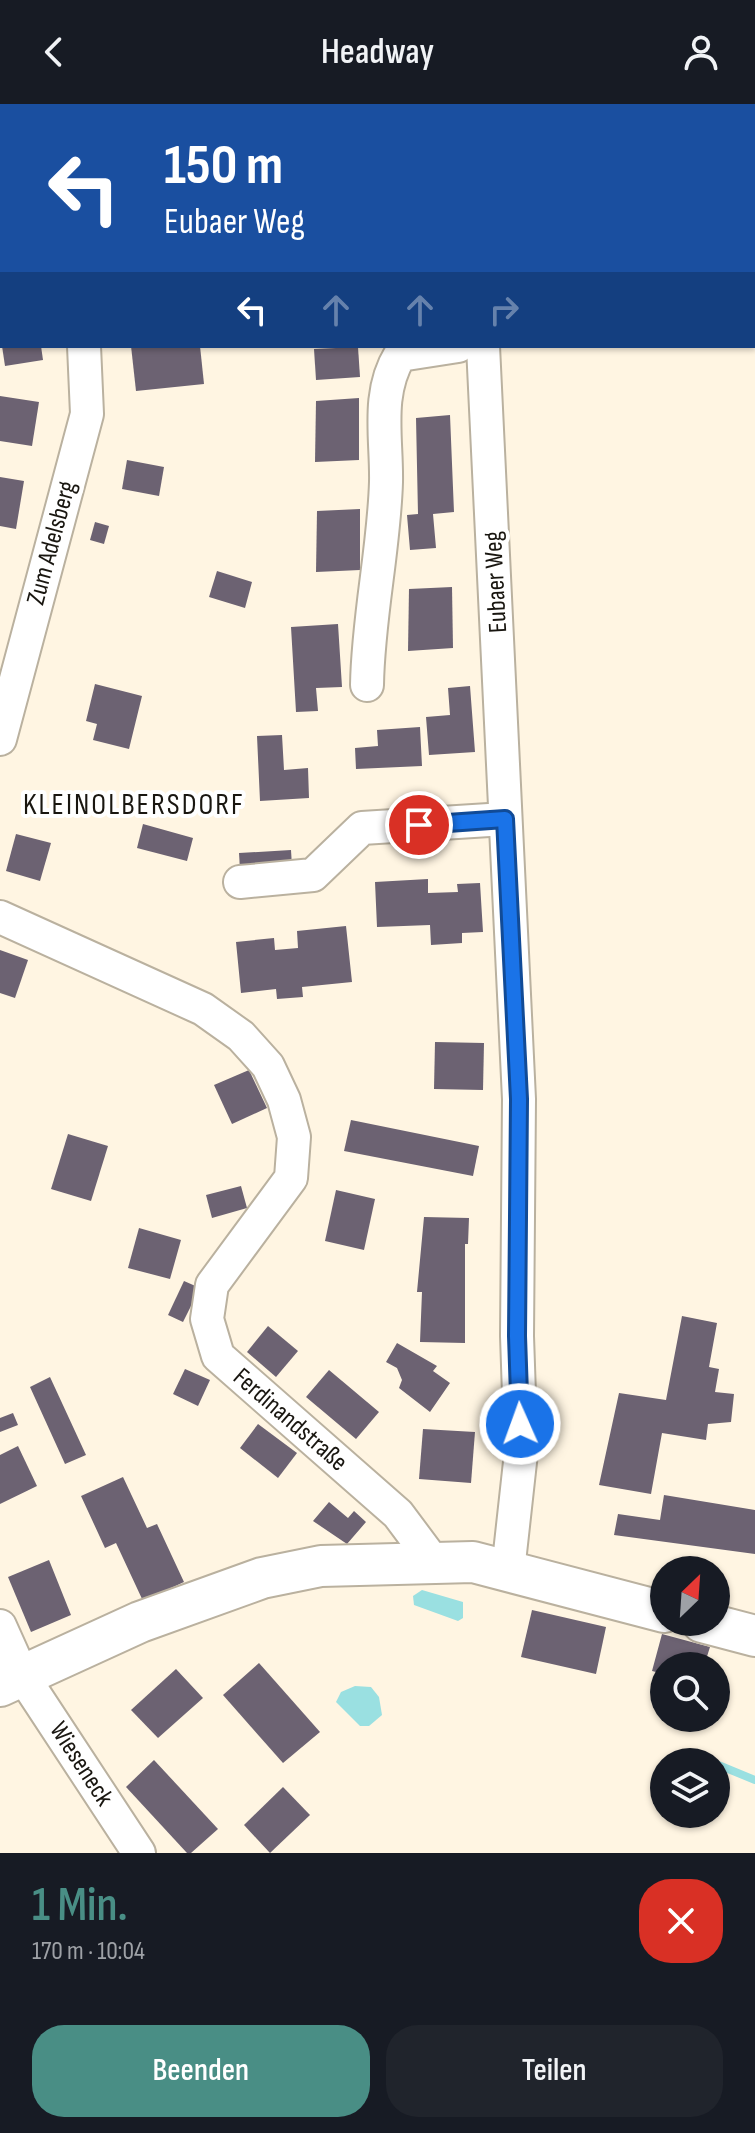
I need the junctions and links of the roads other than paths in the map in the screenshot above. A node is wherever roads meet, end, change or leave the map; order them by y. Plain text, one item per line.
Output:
1 (84, 348) edge
2 (445, 348) edge
3 (483, 348) edge
4 (367, 685) dead end
5 (0, 739) edge
6 (505, 819) junction
7 (240, 882) dead end
8 (0, 917) edge
9 (433, 1561) junction
10 (508, 1571) junction
11 (650, 1608) edge
12 (0, 1626) edge
13 (730, 1629) edge
14 (755, 1636) edge
15 (11, 1680) edge
16 (139, 1853) edge

1 - 5 street, Zum Adelsberg
2 - 4 street
3 - 6 street, Eubaer Weg
6 - 7 street
6 - 10 street, Eubaer Weg
8 - 9 street, Ferdinandstraße
9 - 10 street
9 - 15 street
10 - 11 street
12 - 15 street
13 - 14 street
15 - 16 street, Wieseneck

